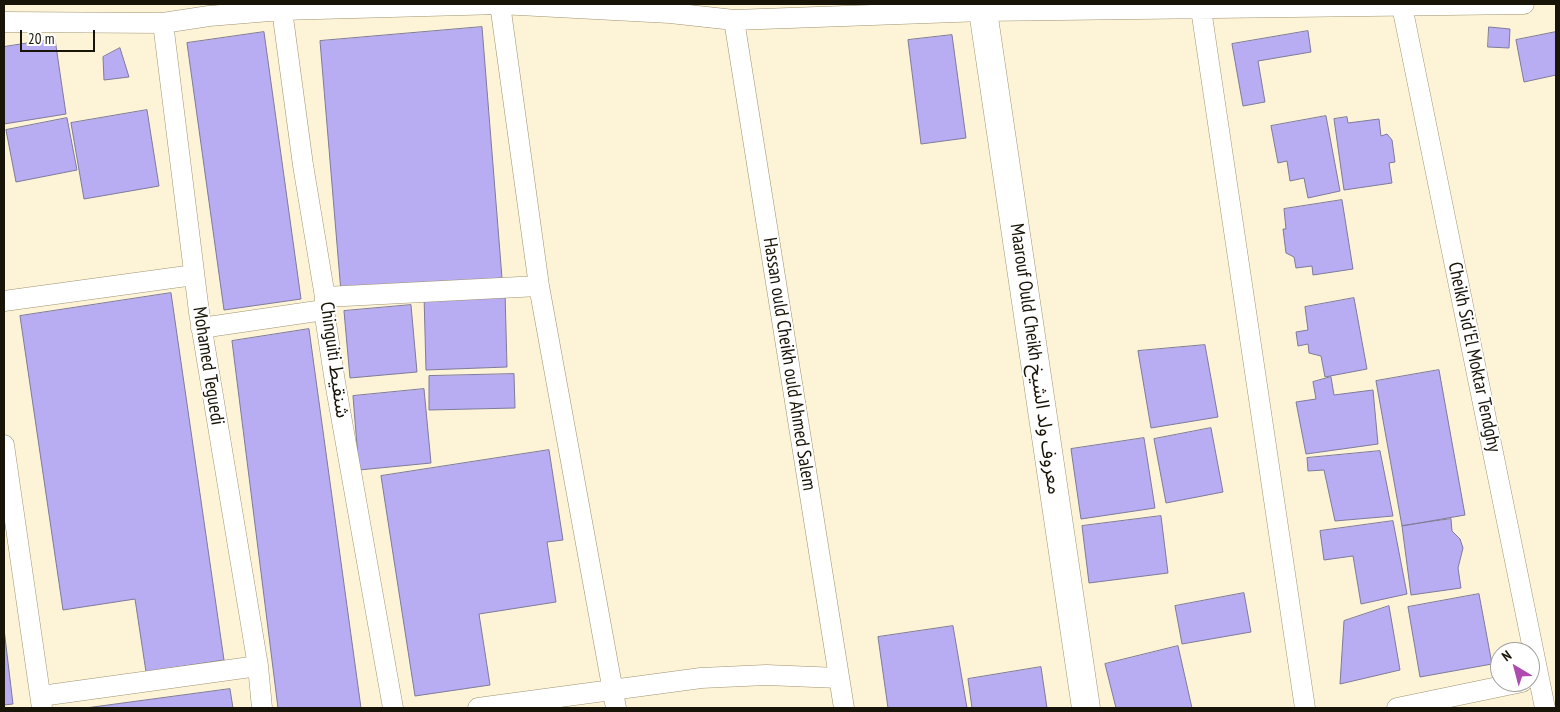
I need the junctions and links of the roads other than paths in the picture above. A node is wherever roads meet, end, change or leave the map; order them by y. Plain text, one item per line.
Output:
1 (500, 4) edge
2 (522, 4) edge
3 (1346, 4) edge
4 (1524, 4) edge
5 (372, 6) edge
6 (1402, 6) junction
7 (1192, 7) edge
8 (670, 8) edge
9 (994, 8) edge
10 (209, 10) edge
11 (282, 10) junction
12 (837, 10) edge
13 (50, 13) edge
14 (734, 20) junction
15 (4, 22) edge
16 (163, 23) junction
17 (194, 275) junction
18 (539, 286) junction
19 (4, 301) edge
20 (325, 304) junction
21 (201, 328) junction
22 (4, 445) edge
23 (1530, 642) edge
24 (258, 666) junction
25 (839, 678) junction
26 (1490, 689) edge
27 (1540, 690) edge
28 (614, 699) edge
29 (41, 702) edge
30 (262, 708) edge
31 (393, 708) edge
32 (478, 708) edge
33 (844, 708) edge
34 (1086, 708) edge
35 (1305, 708) edge
36 (1397, 708) edge
37 (1545, 708) edge

1 - 2 street
1 - 5 street
1 - 18 street
2 - 8 street
3 - 6 street
3 - 7 street
4 - 6 street
5 - 11 street
6 - 23 street, Cheikh Sid'El Moktar Tendghy
7 - 9 street
7 - 35 street
8 - 14 street
9 - 12 street
9 - 34 street, Maarouf Ould Cheikh معروف ولد الشيخ
10 - 11 street
10 - 16 street
11 - 20 street, Chinguiti شنقيط
12 - 14 street
13 - 15 street
13 - 16 street
14 - 25 street, Hassan ould Cheikh ould Ahmed Salem
16 - 17 street, Mohamed Teguedi
17 - 19 street
17 - 21 street, Mohamed Teguedi
18 - 20 street
18 - 28 street
20 - 21 street
20 - 31 street, Chinguiti شنقيط
21 - 24 street, Mohamed Teguedi
22 - 29 street
24 - 29 street
24 - 30 street, Mohamed Teguedi
25 - 28 street
25 - 33 street, Hassan ould Cheikh ould Ahmed Salem
26 - 36 street
27 - 37 street, Cheikh Sid'El Moktar Tendghy
28 - 32 street

